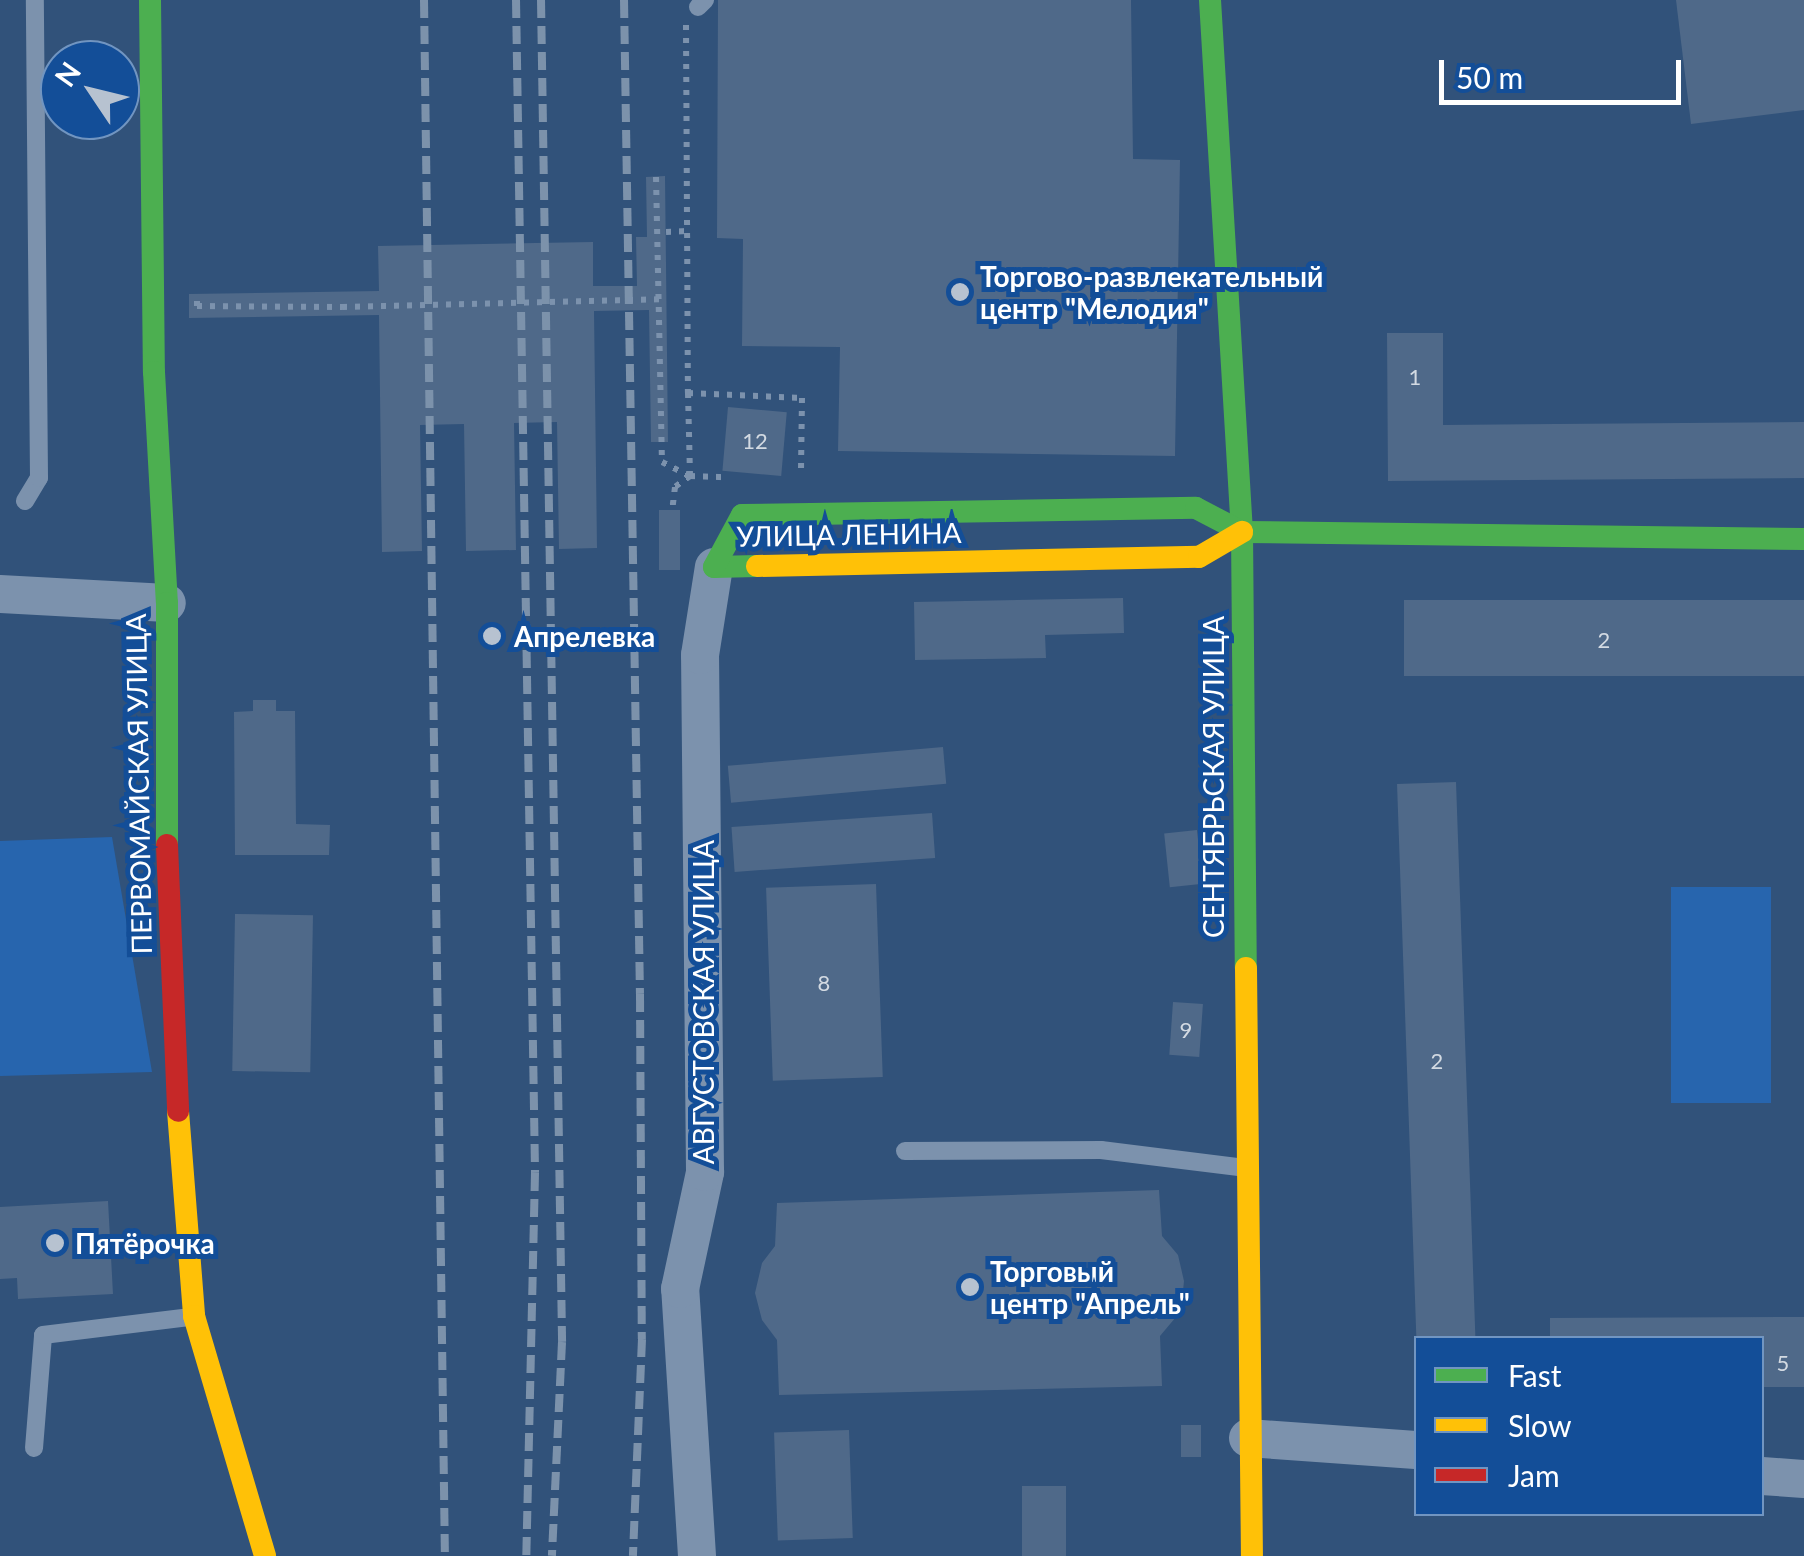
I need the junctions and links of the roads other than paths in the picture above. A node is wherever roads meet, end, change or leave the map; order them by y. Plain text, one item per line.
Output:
1 (35, 0) edge
2 (150, 0) edge
3 (1210, 0) edge
4 (25, 501) dead end
5 (1242, 532) junction
6 (1804, 540) edge
7 (714, 567) junction
8 (0, 594) edge
9 (166, 603) junction
10 (177, 1094) junction
11 (152, 1095) dead end
12 (905, 1151) dead end
13 (1245, 1168) junction
14 (194, 1316) junction
15 (1248, 1438) junction
16 (34, 1448) dead end
17 (1414, 1450) edge
18 (1764, 1476) edge
19 (1804, 1478) edge
20 (264, 1556) edge
21 (697, 1556) edge
22 (1252, 1556) edge

1 - 4 lane
2 - 9 street, ПЕРВОМАЙСКАЯ УЛИЦА
3 - 5 street, СЕНТЯБРЬСКАЯ УЛИЦА
5 - 6 street, УЛИЦА ЛЕНИНА
5 - 7 street, УЛИЦА ЛЕНИНА
5 - 7 street, УЛИЦА ЛЕНИНА
5 - 13 street, СЕНТЯБРЬСКАЯ УЛИЦА
7 - 21 street, АВГУСТОВСКАЯ УЛИЦА
8 - 9 street
9 - 10 street, ПЕРВОМАЙСКАЯ УЛИЦА
10 - 11 lane
10 - 14 street, ПЕРВОМАЙСКАЯ УЛИЦА
12 - 13 lane
13 - 15 street, СЕНТЯБРЬСКАЯ УЛИЦА
14 - 16 lane
14 - 20 street, ПЕРВОМАЙСКАЯ УЛИЦА
15 - 17 street
15 - 22 street, СЕНТЯБРЬСКАЯ УЛИЦА
18 - 19 street

